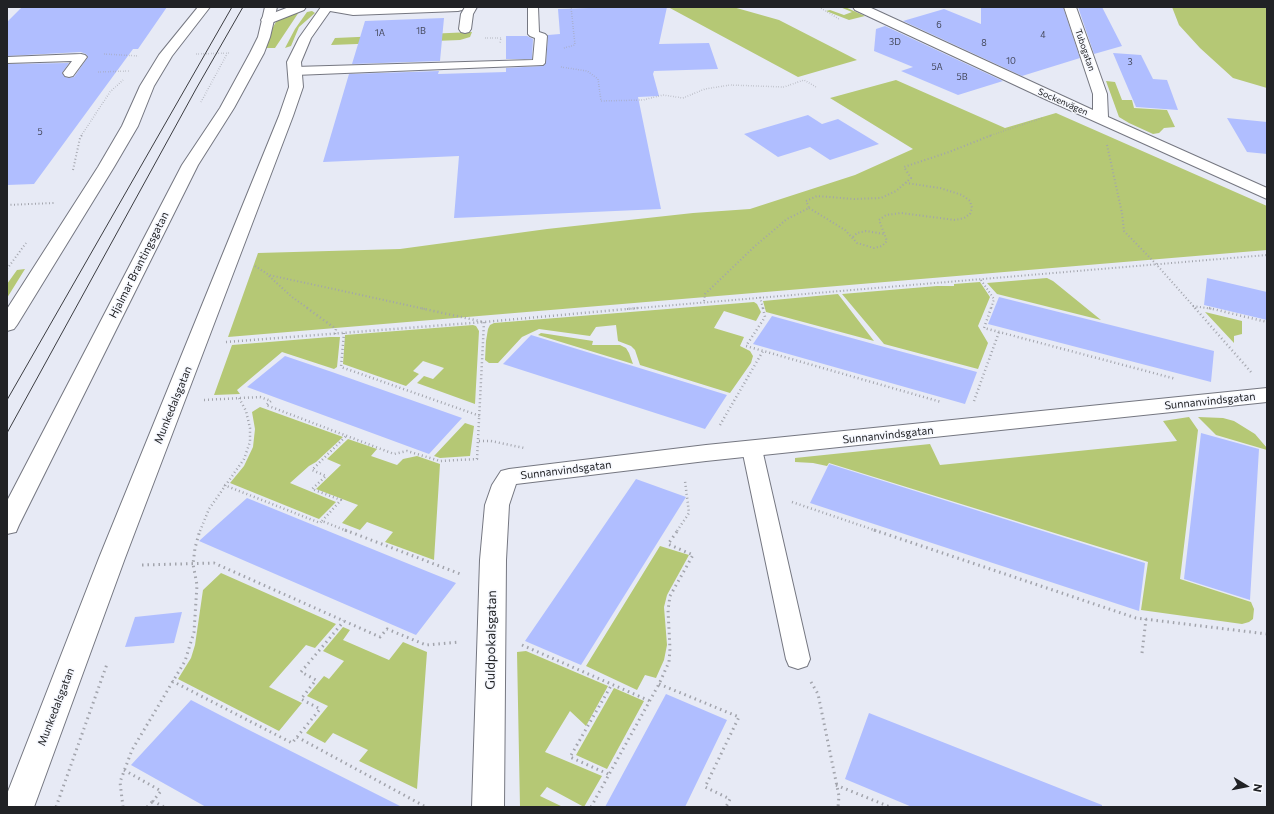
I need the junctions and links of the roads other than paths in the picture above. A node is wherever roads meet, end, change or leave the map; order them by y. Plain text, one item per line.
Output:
1 (204, 7) edge
2 (300, 7) edge
3 (328, 7) edge
4 (458, 7) edge
5 (471, 7) edge
6 (533, 7) edge
7 (859, 7) edge
8 (1070, 7) edge
9 (269, 14) edge
10 (465, 29) dead end
11 (7, 60) edge
12 (295, 70) junction
13 (69, 74) road end
14 (1089, 95) junction
15 (1050, 96) junction
16 (1101, 119) junction
17 (1267, 194) edge
18 (7, 325) edge
19 (1264, 391) edge
20 (752, 449) junction
21 (509, 477) joint
22 (7, 526) edge
23 (798, 659) road end
24 (18, 807) edge
25 (488, 807) edge

1 - 18 street
2 - 9 street
3 - 4 street
3 - 12 street, Munkedalsgatan
5 - 10 street
6 - 12 lane
7 - 15 street, Sockenvägen
8 - 14 street, Tubogatan
9 - 22 street, Hjalmar Brantingsgatan
11 - 13 lane
12 - 24 street, Munkedalsgatan
14 - 15 street
14 - 16 street, Tubogatan
15 - 16 street, Sockenvägen
16 - 17 street, Sockenvägen
19 - 20 street, Sunnanvindsgatan
20 - 21 street, Sunnanvindsgatan
20 - 23 lane
21 - 25 street, Guldpokalsgatan

